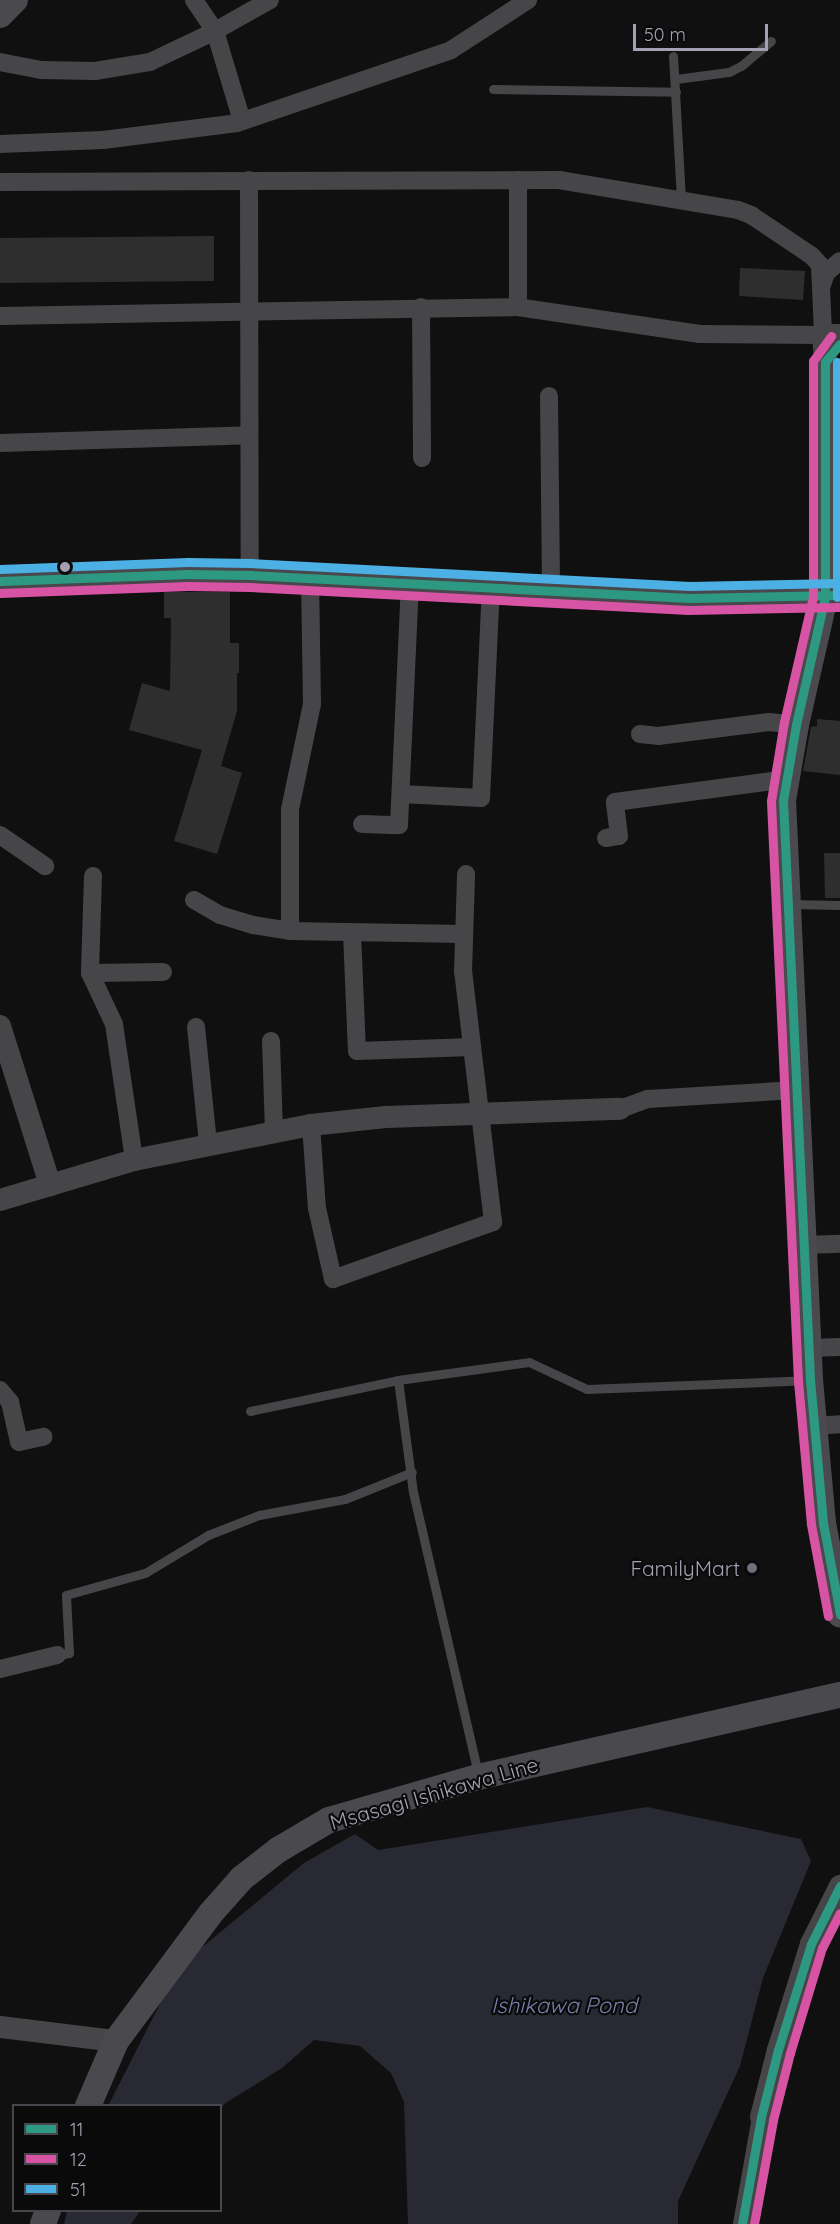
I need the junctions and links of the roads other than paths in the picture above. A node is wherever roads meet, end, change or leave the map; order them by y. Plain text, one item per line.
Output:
1 (15, 0) edge
2 (194, 0) edge
3 (270, 0) edge
4 (520, 2) edge
5 (0, 15) edge
6 (215, 31) junction
7 (771, 41) dead end
8 (673, 56) dead end
9 (0, 62) edge
10 (676, 79) junction
11 (493, 89) dead end
12 (676, 92) junction
13 (242, 121) junction
14 (0, 144) edge
15 (249, 180) junction
16 (518, 180) junction
17 (0, 182) edge
18 (681, 201) junction
19 (812, 256) junction
20 (840, 256) edge
21 (840, 261) edge
22 (822, 285) junction
23 (421, 307) junction
24 (518, 307) junction
25 (249, 310) junction
26 (0, 315) edge
27 (832, 344) edge
28 (549, 396) dead end
29 (249, 435) junction
30 (0, 443) edge
31 (422, 458) dead end
32 (833, 463) edge
33 (250, 575) junction
34 (310, 577) junction
35 (0, 582) edge
36 (411, 582) junction
37 (491, 588) junction
38 (551, 592) junction
39 (833, 596) edge
40 (796, 725) junction
41 (640, 734) dead end
42 (787, 779) junction
43 (400, 794) junction
44 (362, 824) dead end
45 (0, 835) edge
46 (606, 838) dead end
47 (45, 866) dead end
48 (466, 874) dead end
49 (93, 876) dead end
50 (194, 900) dead end
51 (788, 904) junction
52 (840, 905) edge
53 (290, 931) junction
54 (352, 933) junction
55 (463, 934) junction
56 (163, 972) dead end
57 (90, 973) junction
58 (0, 1026) edge
59 (196, 1027) dead end
60 (271, 1041) dead end
61 (472, 1047) junction
62 (796, 1090) junction
63 (620, 1109) joint
64 (478, 1115) junction
65 (311, 1125) junction
66 (274, 1130) junction
67 (208, 1144) junction
68 (134, 1160) junction
69 (50, 1185) junction
70 (0, 1200) edge
71 (840, 1244) edge
72 (804, 1245) junction
73 (840, 1347) edge
74 (809, 1348) junction
75 (398, 1380) junction
76 (810, 1380) junction
77 (0, 1390) edge
78 (250, 1411) dead end
79 (840, 1424) edge
80 (813, 1426) junction
81 (43, 1437) dead end
82 (412, 1472) junction
83 (831, 1523) edge
84 (840, 1614) edge
85 (57, 1655) joint
86 (0, 1669) edge
87 (840, 1695) edge
88 (478, 1777) junction
89 (840, 1886) edge
90 (0, 2027) edge
91 (116, 2042) junction
92 (89, 2104) edge
93 (761, 2117) joint
94 (742, 2224) edge

1 - 5 main road
2 - 6 street
3 - 6 street
4 - 13 street
6 - 9 street
6 - 13 street
7 - 10 lane
8 - 10 lane
10 - 12 lane
11 - 12 lane
12 - 18 lane
13 - 14 street
15 - 16 street
15 - 17 street
15 - 25 street
16 - 18 street
16 - 24 street
18 - 19 street
19 - 20 street
19 - 22 street
21 - 22 street
22 - 27 street
23 - 24 street
23 - 25 street
23 - 31 street
24 - 27 street
25 - 26 street
25 - 29 street
27 - 32 main road
28 - 38 street
29 - 30 street
29 - 33 street
32 - 39 main road
33 - 34 highway
33 - 35 highway
34 - 36 highway
34 - 53 street
36 - 37 highway
36 - 43 street
37 - 38 highway
37 - 43 street
38 - 39 highway
39 - 40 main road
40 - 41 street
40 - 42 main road
42 - 46 street
42 - 51 main road
43 - 44 street
45 - 47 street
48 - 55 street
49 - 57 street
50 - 53 street
51 - 52 lane
51 - 62 main road
53 - 54 street
54 - 55 street
54 - 61 street
55 - 61 street
56 - 57 street
57 - 68 street
58 - 69 street
59 - 67 street
60 - 66 street
61 - 64 street
62 - 63 street
62 - 72 main road
63 - 64 street
64 - 65 street
64 - 65 street
65 - 66 street
66 - 67 street
67 - 68 street
68 - 69 street
69 - 70 street
71 - 72 street
72 - 74 main road
73 - 74 street
74 - 76 main road
75 - 76 lane
75 - 78 lane
75 - 82 lane
76 - 80 main road
77 - 81 street
79 - 80 street
80 - 83 main road
82 - 85 lane
82 - 88 lane
83 - 84 main road
85 - 86 street
87 - 88 main road, Msasagi Ishikawa Line
88 - 91 main road, Msasagi Ishikawa Line
89 - 93 street
90 - 91 street
91 - 92 main road, Msasagi Ishikawa Line
93 - 94 street

